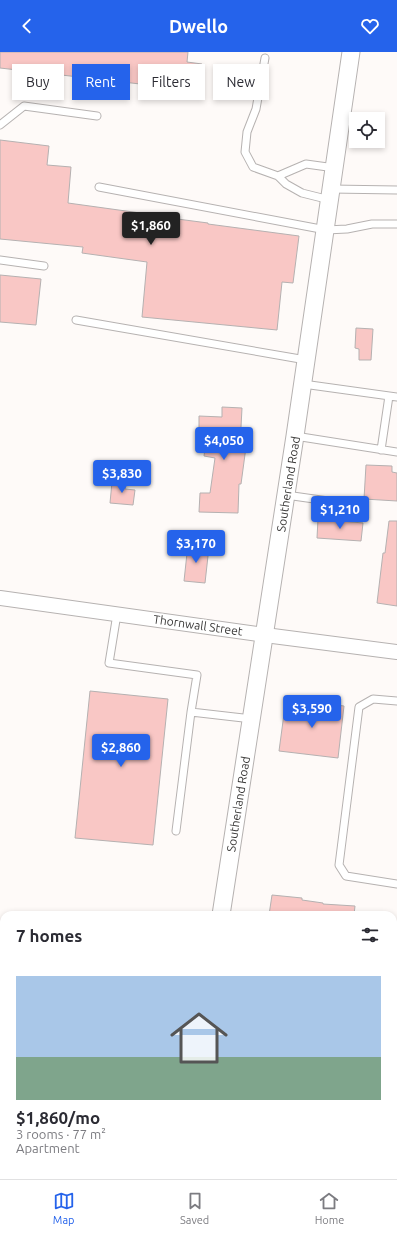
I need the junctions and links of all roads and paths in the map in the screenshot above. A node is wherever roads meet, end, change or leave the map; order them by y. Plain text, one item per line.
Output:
1 (351, 52) edge
2 (265, 58) dead end
3 (97, 116) dead end
4 (0, 125) edge
5 (334, 168) junction
6 (278, 176) junction
7 (99, 187) dead end
8 (397, 190) edge
9 (331, 195) junction
10 (397, 224) edge
11 (326, 230) junction
12 (0, 260) edge
13 (44, 266) dead end
14 (76, 320) dead end
15 (306, 360) junction
16 (302, 384) junction
17 (389, 396) junction
18 (397, 397) edge
19 (295, 436) junction
20 (381, 450) junction
21 (397, 452) edge
22 (286, 495) junction
23 (342, 503) dead end
24 (0, 598) edge
25 (117, 614) junction
26 (265, 635) junction
27 (397, 652) edge
28 (397, 701) edge
29 (191, 712) junction
30 (252, 719) junction
31 (176, 831) dead end
32 (397, 884) edge
33 (222, 911) edge

1 - 5 street, Southerland Road
2 - 6 lane
3 - 4 lane
5 - 6 lane
5 - 9 street, Southerland Road
6 - 9 lane
7 - 11 lane
8 - 9 lane
9 - 11 street, Southerland Road
10 - 11 lane
11 - 15 street, Southerland Road
12 - 13 lane
14 - 15 lane
15 - 16 street, Southerland Road
16 - 17 lane
16 - 19 street, Southerland Road
17 - 18 lane
17 - 20 lane
19 - 20 lane
19 - 22 street, Southerland Road
20 - 21 lane
22 - 23 lane
22 - 26 street, Southerland Road
24 - 25 street, Thornwall Street
25 - 26 street, Thornwall Street
25 - 29 lane
26 - 27 street, Thornwall Street
26 - 30 street, Southerland Road
28 - 32 lane
29 - 30 lane
29 - 31 lane
30 - 33 street, Southerland Road

